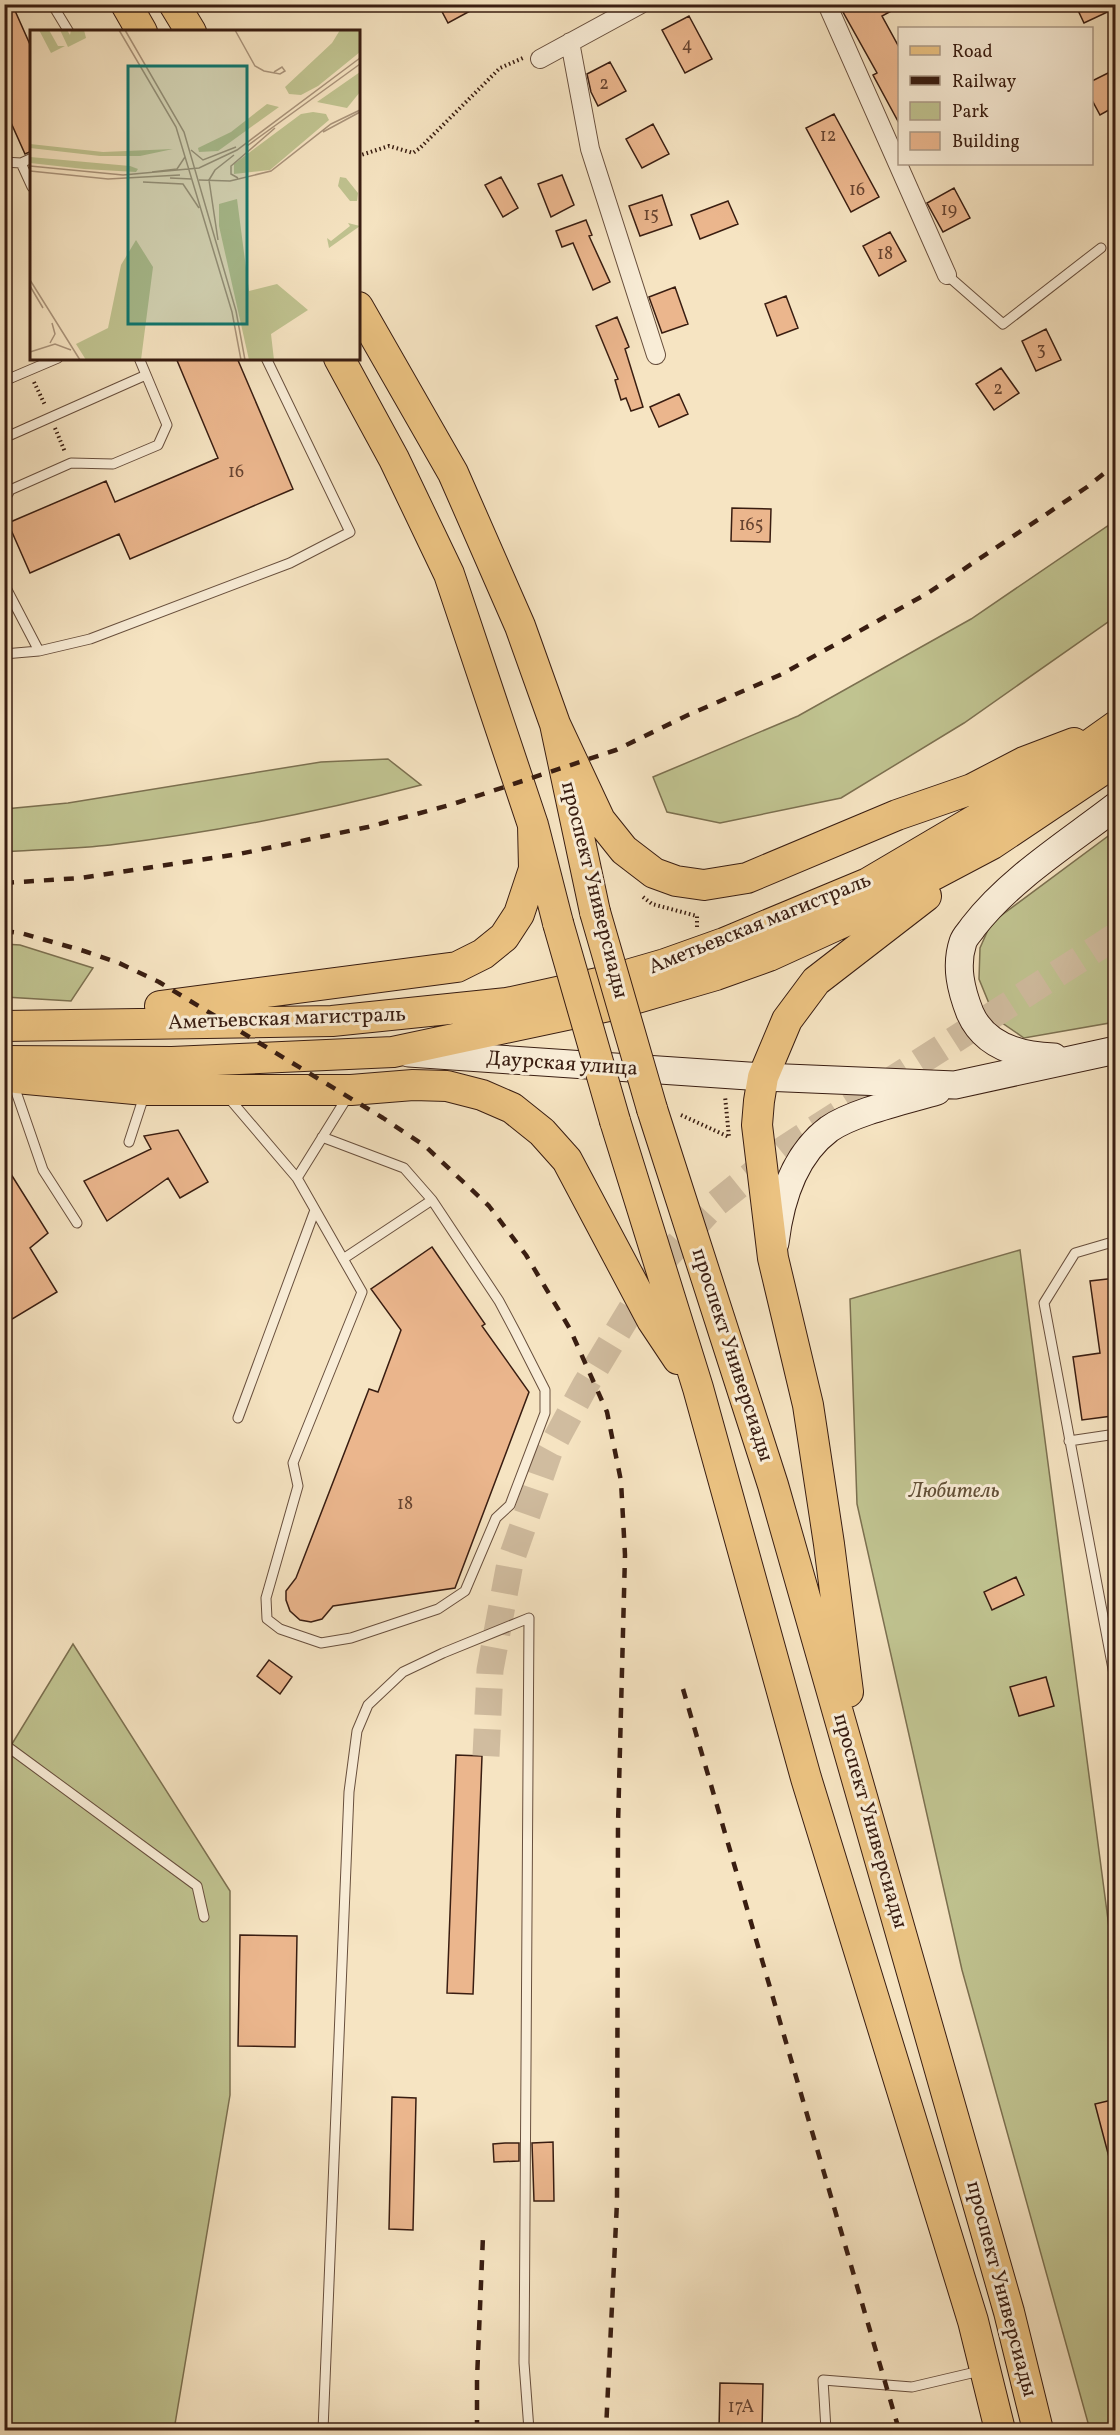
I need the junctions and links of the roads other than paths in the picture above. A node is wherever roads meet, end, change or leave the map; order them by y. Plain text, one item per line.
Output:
1 (52, 4) edge
2 (126, 4) edge
3 (174, 4) edge
4 (641, 4) edge
5 (827, 4) edge
6 (68, 30) edge
7 (141, 30) edge
8 (190, 30) edge
9 (570, 42) junction
10 (540, 59) road end
11 (30, 159) edge
12 (4, 162) edge
13 (21, 163) junction
14 (898, 164) edge
15 (898, 165) edge
16 (30, 183) edge
17 (1101, 249) dead end
18 (947, 275) joint
19 (360, 310) edge
20 (656, 355) dead end
21 (53, 360) edge
22 (140, 360) edge
23 (267, 360) edge
24 (340, 360) edge
25 (146, 375) junction
26 (4, 381) edge
27 (4, 438) edge
28 (4, 501) edge
29 (4, 584) edge
30 (39, 651) junction
31 (4, 654) edge
32 (555, 724) junction
33 (1114, 727) edge
34 (1116, 761) edge
35 (1116, 806) edge
36 (533, 825) junction
37 (992, 844) junction
38 (4, 1022) edge
39 (4, 1026) edge
40 (1116, 1050) edge
41 (393, 1052) junction
42 (1079, 1058) junction
43 (7, 1072) edge
44 (160, 1074) junction
45 (763, 1077) junction
46 (955, 1085) junction
47 (351, 1090) junction
48 (223, 1091) junction
49 (322, 1137) junction
50 (129, 1142) dead end
51 (297, 1178) junction
52 (432, 1200) junction
53 (315, 1210) junction
54 (77, 1223) dead end
55 (1116, 1241) edge
56 (773, 1258) junction
57 (343, 1259) junction
58 (698, 1388) junction
59 (238, 1418) dead end
60 (1116, 1434) edge
61 (1069, 1441) junction
62 (1116, 1685) edge
63 (4, 1744) edge
64 (860, 1788) junction
65 (204, 1917) dead end
66 (985, 2369) junction
67 (323, 2430) edge
68 (529, 2430) edge
69 (826, 2430) edge
70 (1000, 2430) edge
71 (1038, 2430) edge

1 - 6 lane
2 - 7 main road
3 - 8 main road
4 - 9 street
5 - 14 street
9 - 10 street
9 - 20 street
11 - 13 lane
12 - 13 lane
13 - 16 lane
15 - 18 street
17 - 18 lane
19 - 32 main road, проспект Универсиады
21 - 26 lane
22 - 25 lane
23 - 30 lane
24 - 36 main road, проспект Универсиады
25 - 27 lane
25 - 28 lane
29 - 30 lane
30 - 31 lane
32 - 33 main road
32 - 64 main road, проспект Универсиады, bridge
33 - 39 main road, Аметьевская магистраль
34 - 37 main road, Аметьевская магистраль
35 - 42 street
36 - 38 main road
36 - 58 main road, проспект Универсиады, bridge
37 - 41 main road, Аметьевская магистраль
37 - 45 main road
40 - 42 street, Даурская улица
41 - 44 main road, Даурская улица
41 - 45 street, Даурская улица
42 - 46 street, Даурская улица
43 - 44 main road, Даурская улица
43 - 44 main road
43 - 54 lane
44 - 48 main road
44 - 50 lane
45 - 46 street, Даурская улица
45 - 56 main road
46 - 56 street
47 - 48 main road
47 - 49 lane
47 - 58 main road
48 - 51 lane
49 - 51 lane
49 - 52 lane
51 - 53 lane
52 - 57 lane
52 - 57 lane
53 - 57 lane
53 - 59 lane
55 - 61 lane
56 - 64 main road
58 - 66 main road, проспект Универсиады
60 - 61 lane
61 - 62 lane
63 - 65 lane
64 - 71 main road, проспект Универсиады
66 - 69 lane
66 - 70 main road, проспект Универсиады
67 - 68 lane

